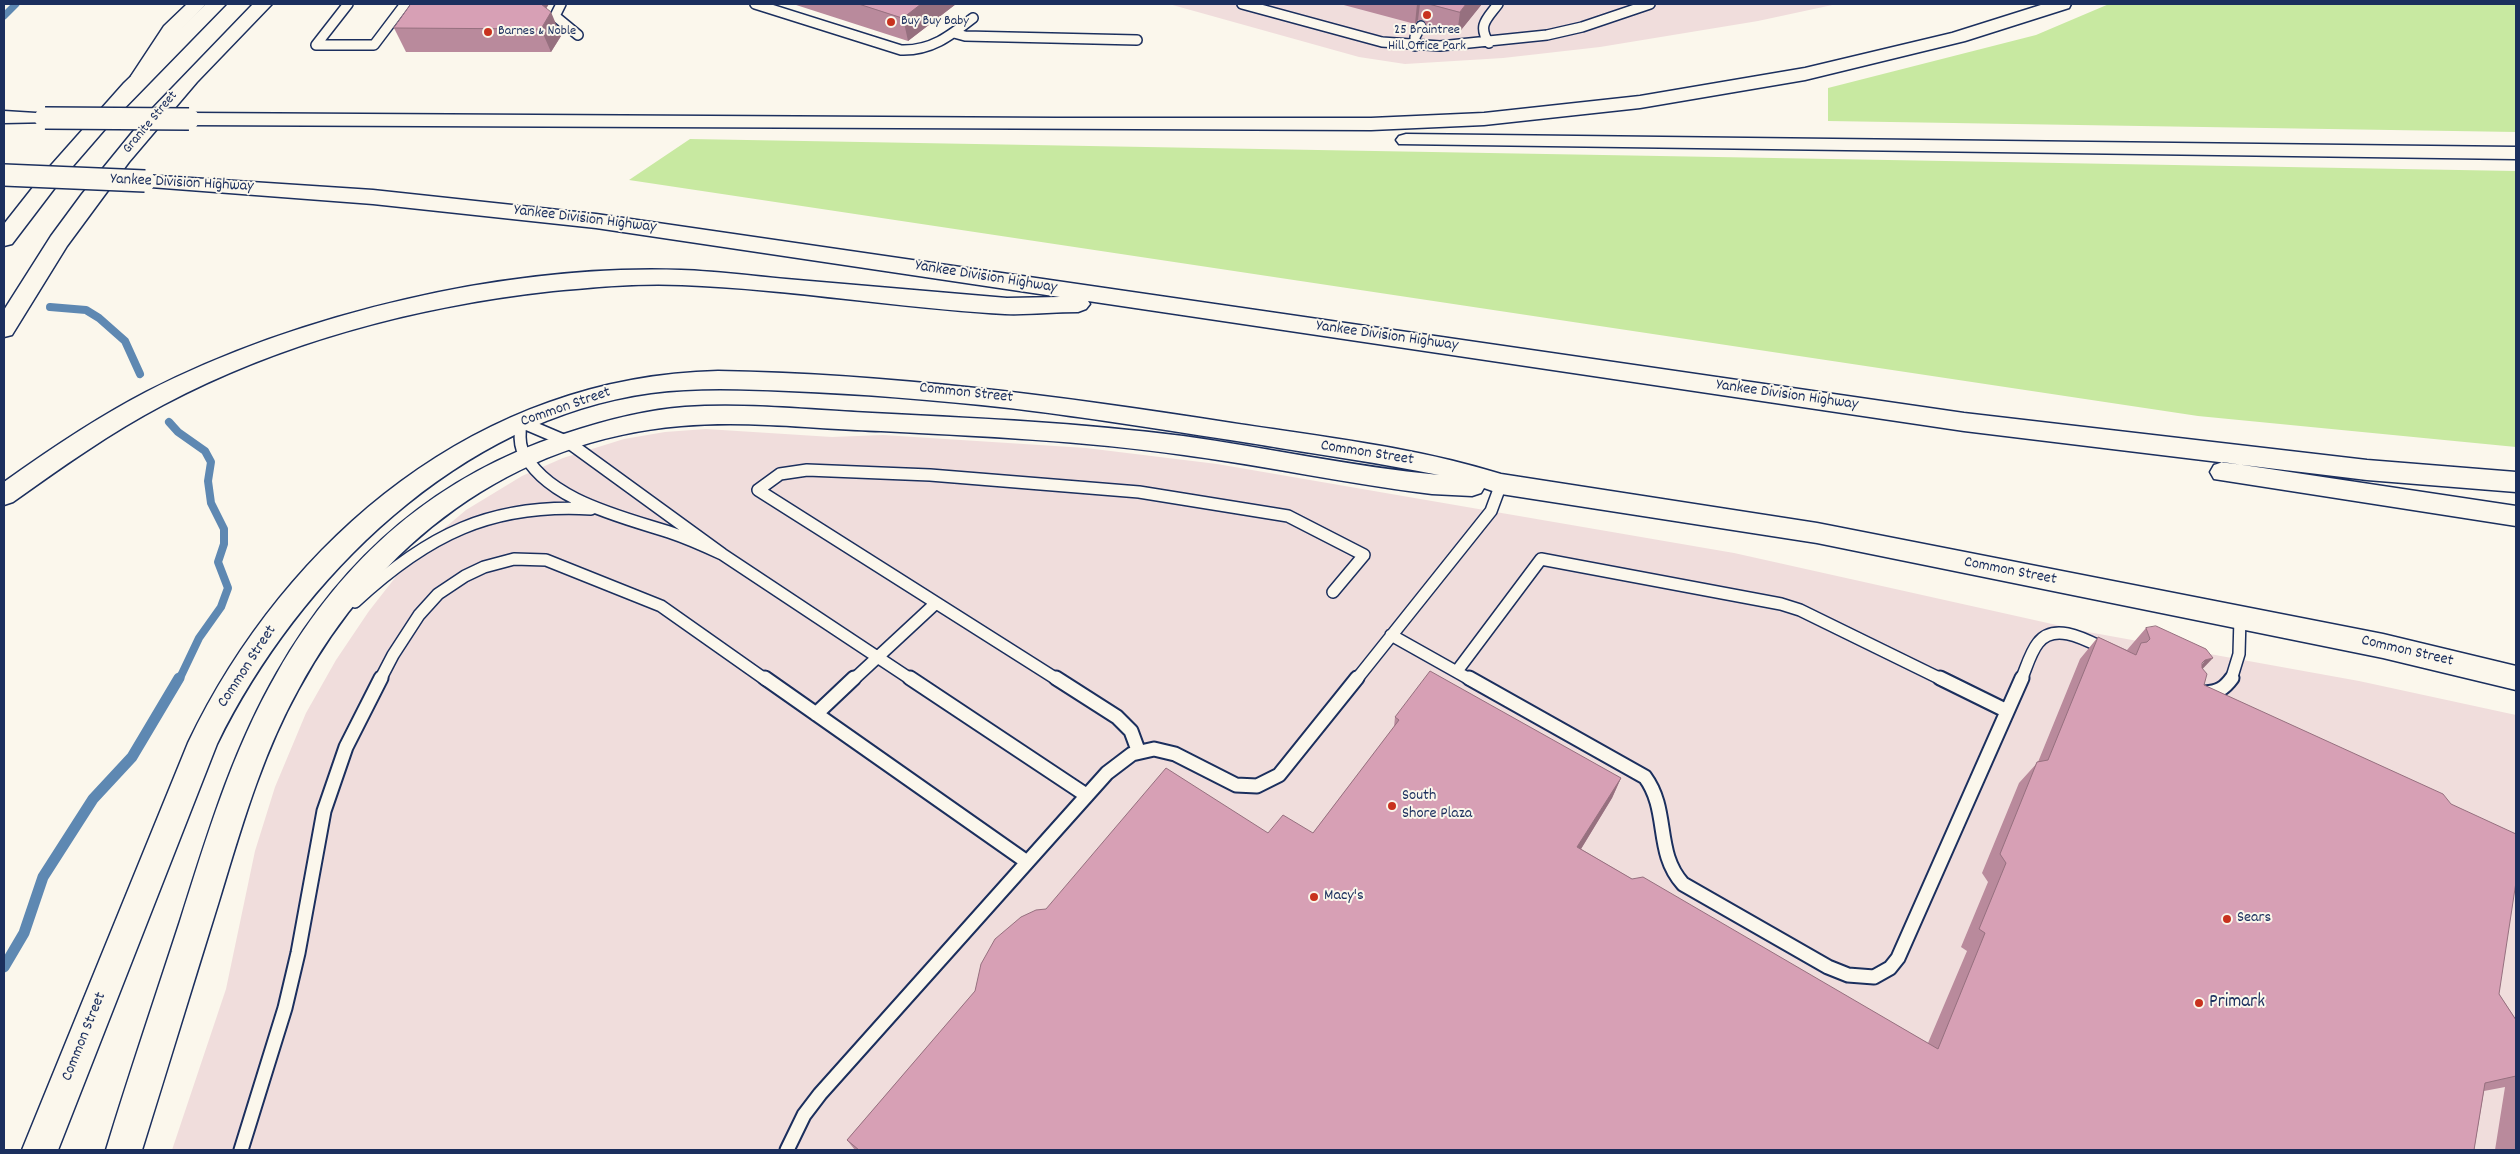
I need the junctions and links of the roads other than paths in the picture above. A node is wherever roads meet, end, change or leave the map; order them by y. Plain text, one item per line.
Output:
1 (197, 4) edge
2 (216, 4) edge
3 (263, 4) edge
4 (348, 4) edge
5 (405, 4) edge
6 (561, 4) edge
7 (755, 4) edge
8 (1242, 4) edge
9 (1498, 4) edge
10 (1650, 4) edge
11 (2062, 4) edge
12 (973, 18) dead end
13 (1421, 26) dead end
14 (954, 34) junction
15 (578, 35) dead end
16 (1137, 40) dead end
17 (1489, 43) junction
18 (1416, 46) junction
19 (141, 76) junction
20 (4, 117) edge
21 (1056, 124) junction
22 (2516, 153) edge
23 (4, 176) edge
24 (4, 239) edge
25 (1150, 302) junction
26 (4, 329) edge
27 (521, 422) junction
28 (1964, 422) junction
29 (568, 442) junction
30 (528, 458) junction
31 (2516, 482) edge
32 (1501, 484) junction
33 (4, 495) edge
34 (609, 513) junction
35 (2516, 516) edge
36 (722, 554) junction
37 (1333, 592) dead end
38 (936, 603) junction
39 (2240, 618) junction
40 (1391, 635) junction
41 (2116, 654) edge
42 (877, 657) junction
43 (301, 660) junction
44 (1457, 671) junction
45 (2516, 678) edge
46 (2189, 688) edge
47 (2007, 711) junction
48 (816, 714) junction
49 (1138, 750) junction
50 (1086, 796) junction
51 (1027, 862) junction
52 (40, 1150) edge
53 (124, 1150) edge
54 (241, 1150) edge
55 (787, 1150) edge

1 - 19 main road
2 - 19 main road
3 - 26 main road, Granite Street
4 - 5 lane
6 - 15 lane
7 - 14 lane
8 - 18 lane
9 - 17 lane
10 - 17 lane
11 - 21 main road
12 - 14 lane
13 - 18 lane
14 - 16 lane
17 - 18 lane
19 - 24 main road
20 - 21 main road, bridge
21 - 22 main road
23 - 25 main road, Yankee Division Highway, bridge
25 - 28 main road, Yankee Division Highway
25 - 33 main road
27 - 29 lane
27 - 30 lane
27 - 32 main road, Common Street
27 - 52 main road, Common Street
28 - 31 main road
28 - 35 main road
29 - 30 main road, Common Street
29 - 32 main road, Common Street
29 - 36 lane
30 - 34 lane
30 - 43 main road, Common Street
32 - 39 main road, Common Street
32 - 40 lane
34 - 36 lane
34 - 43 lane
36 - 42 lane
37 - 38 lane
38 - 42 lane
38 - 49 lane
39 - 45 main road, Common Street
39 - 46 lane
40 - 44 lane
40 - 49 lane
41 - 47 lane
42 - 48 lane
42 - 50 lane
43 - 53 main road, Common Street
44 - 47 lane
44 - 47 lane
48 - 51 lane
48 - 54 lane
49 - 50 lane
50 - 51 lane
51 - 55 lane

